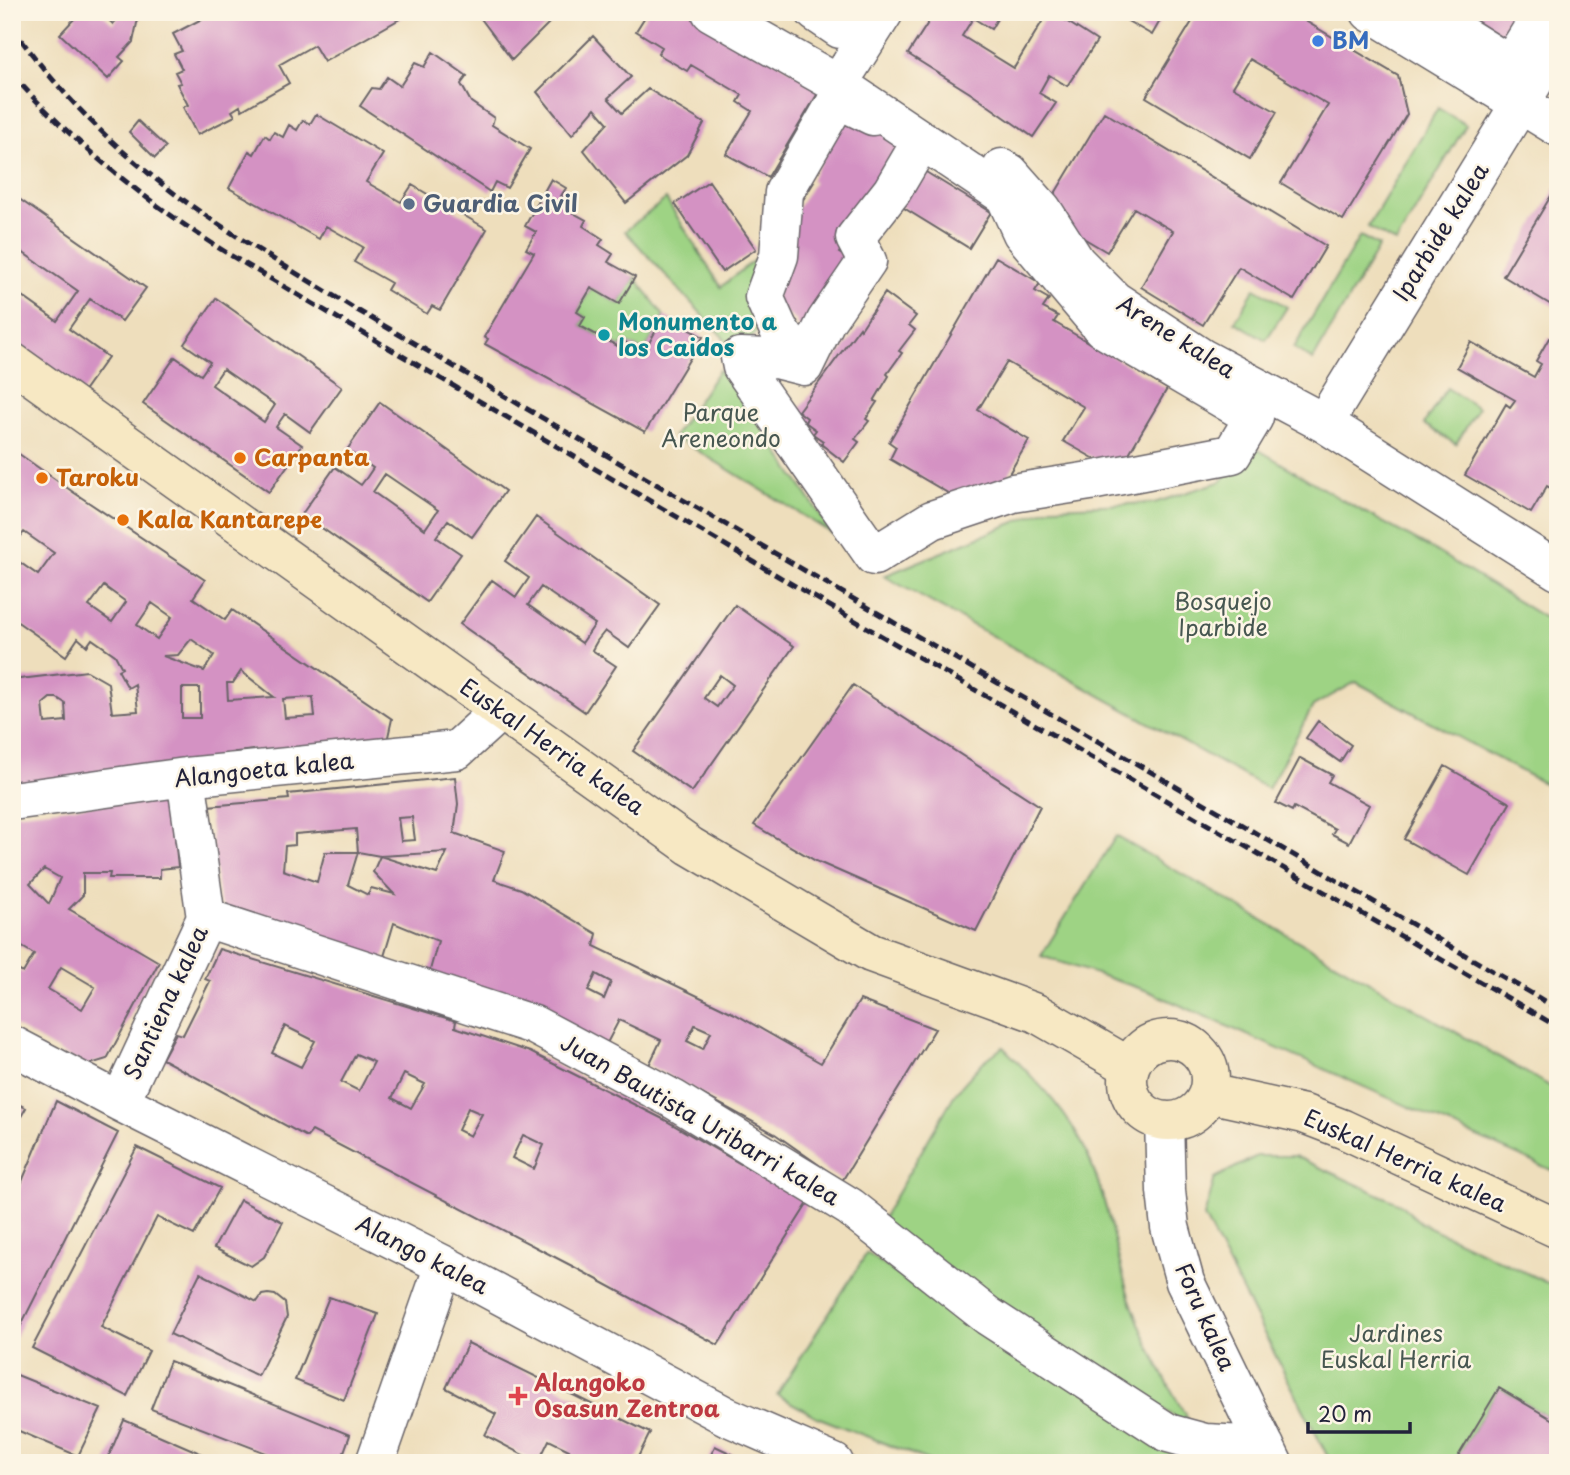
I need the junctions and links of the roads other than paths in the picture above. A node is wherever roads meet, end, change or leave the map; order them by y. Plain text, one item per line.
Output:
1 (711, 12) edge
2 (763, 12) edge
3 (815, 12) edge
4 (851, 12) edge
5 (884, 12) edge
6 (1370, 12) edge
7 (1425, 12) edge
8 (1543, 12) edge
9 (1558, 42) edge
10 (849, 67) junction
11 (1521, 104) junction
12 (1558, 127) edge
13 (922, 140) junction
14 (12, 362) edge
15 (804, 366) junction
16 (1324, 423) junction
17 (1558, 571) edge
18 (501, 710) junction
19 (186, 777) junction
20 (12, 801) edge
21 (206, 918) junction
22 (12, 1045) edge
23 (1129, 1067) junction
24 (1208, 1093) junction
25 (120, 1102) junction
26 (1164, 1121) junction
27 (1558, 1229) edge
28 (444, 1265) junction
29 (1269, 1455) edge
30 (375, 1463) edge
31 (834, 1463) edge

1 - 13 street
2 - 10 street, Arene kalea
3 - 4 street
5 - 10 street
6 - 11 street
7 - 8 street
9 - 11 street, Iparbide kalea
10 - 16 street, Arene kalea
11 - 12 street
11 - 16 street, Iparbide kalea
13 - 15 street
13 - 15 street
13 - 15 street
14 - 18 street, Euskal Herria kalea
16 - 17 street, Arene kalea
18 - 19 street, Alangoeta kalea
18 - 23 street, Euskal Herria kalea
19 - 20 street, Alangoeta kalea
19 - 21 street, Santiena kalea
21 - 25 street, Santiena kalea
21 - 29 street, Juan Bautista Uribarri kalea
22 - 25 street, Alango kalea
23 - 24 street
23 - 26 street
24 - 26 street
24 - 27 street, Euskal Herria kalea
25 - 28 street, Alango kalea
26 - 29 street, Foru kalea
28 - 30 street
28 - 31 street, Alango kalea

